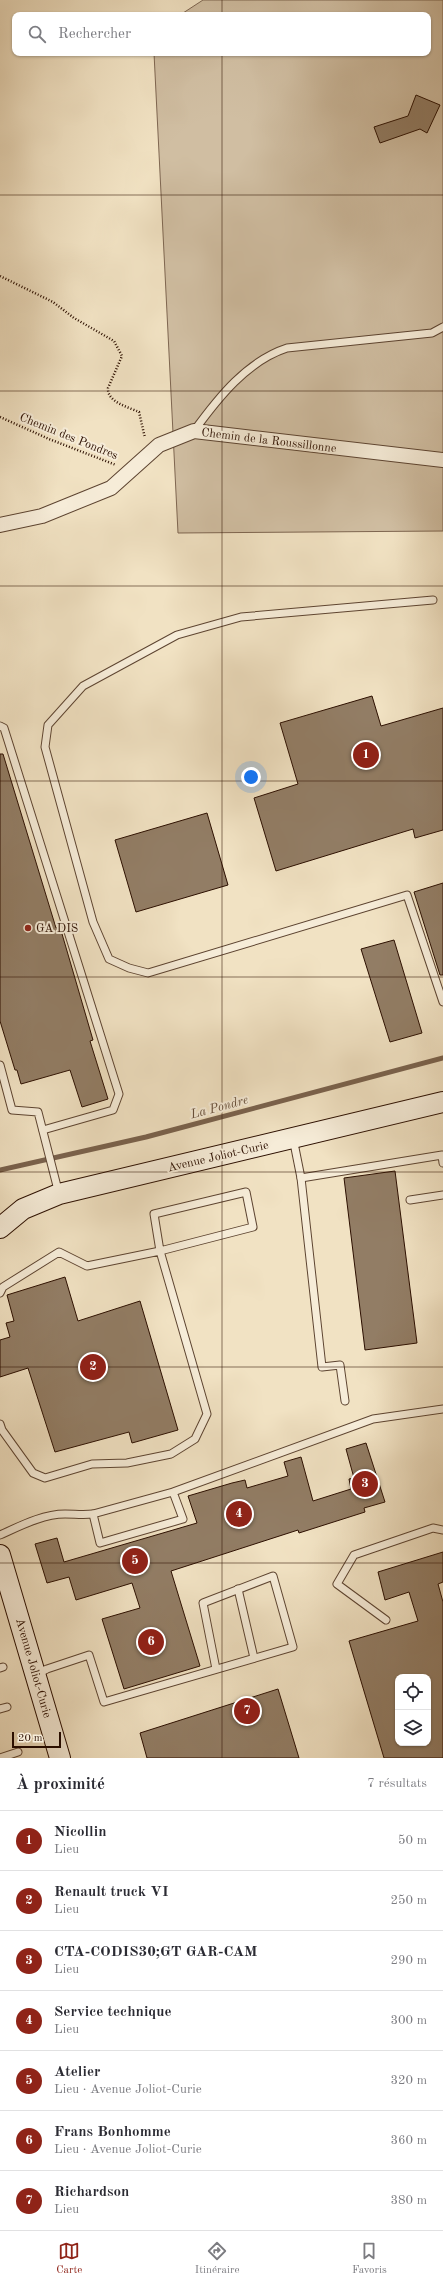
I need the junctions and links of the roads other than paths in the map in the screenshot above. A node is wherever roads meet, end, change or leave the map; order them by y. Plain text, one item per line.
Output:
1 (443, 327) edge
2 (194, 431) junction
3 (443, 460) edge
4 (0, 525) edge
5 (433, 600) dead end
6 (0, 726) edge
7 (443, 1001) edge
8 (0, 1064) edge
9 (443, 1102) edge
10 (43, 1130) junction
11 (293, 1138) junction
12 (443, 1163) edge
13 (302, 1178) junction
14 (57, 1185) junction
15 (443, 1195) edge
16 (410, 1200) dead end
17 (0, 1228) edge
18 (160, 1251) junction
19 (0, 1293) edge
20 (345, 1401) dead end
21 (443, 1409) edge
22 (1, 1428) edge
23 (173, 1492) junction
24 (93, 1514) junction
25 (443, 1530) edge
26 (0, 1535) edge
27 (0, 1556) edge
28 (238, 1589) junction
29 (386, 1620) dead end
30 (254, 1658) junction
31 (216, 1670) junction
32 (37, 1674) junction
33 (18, 1752) dead end
34 (0, 1758) edge
35 (60, 1758) edge

1 - 2 lane
2 - 3 street, Chemin de la Roussillonne
2 - 4 street, Chemin de la Roussillonne
5 - 7 lane
6 - 10 lane
8 - 10 lane
9 - 11 street, Avenue Joliot-Curie
10 - 14 lane
11 - 13 lane
11 - 14 street, Avenue Joliot-Curie
12 - 13 lane
13 - 20 lane
14 - 17 street, Avenue Joliot-Curie
15 - 16 lane
18 - 18 lane
18 - 19 lane
18 - 22 lane
21 - 23 lane
23 - 24 lane
23 - 24 lane
24 - 26 lane
25 - 29 lane
27 - 32 street, Avenue Joliot-Curie
28 - 30 lane
28 - 30 lane
28 - 31 lane
30 - 31 lane
31 - 32 lane
32 - 35 street, Avenue Joliot-Curie
33 - 34 lane

